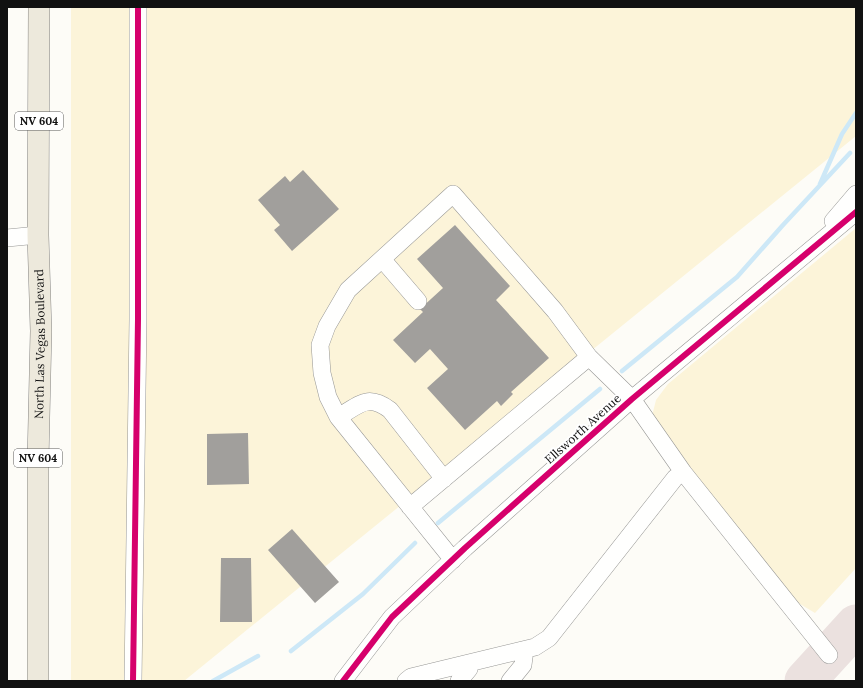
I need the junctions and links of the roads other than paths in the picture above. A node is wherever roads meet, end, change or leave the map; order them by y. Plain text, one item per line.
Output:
1 (39, 7) edge
2 (138, 7) edge
3 (856, 194) edge
4 (856, 212) edge
5 (38, 235) junction
6 (7, 238) edge
7 (802, 257) junction
8 (382, 259) junction
9 (418, 301) dead end
10 (589, 357) junction
11 (632, 399) junction
12 (338, 417) junction
13 (683, 472) junction
14 (444, 479) junction
15 (410, 507) junction
16 (453, 560) junction
17 (525, 650) junction
18 (829, 655) dead end
19 (468, 664) junction
20 (38, 681) edge
21 (133, 681) edge
22 (343, 681) edge
23 (406, 681) edge
24 (459, 681) edge
25 (510, 681) edge

1 - 5 main road, North Las Vegas Boulevard / NV 604
2 - 21 street
3 - 7 street
4 - 7 street, Ellsworth Avenue
5 - 6 street
5 - 20 main road, North Las Vegas Boulevard / NV 604
7 - 11 street, Ellsworth Avenue
8 - 9 street
8 - 10 street
8 - 12 street
10 - 11 street
10 - 14 street
11 - 13 street
11 - 16 street, Ellsworth Avenue
12 - 14 street
12 - 15 street
13 - 17 street
13 - 18 street
14 - 15 street
15 - 16 street
16 - 22 street, Ellsworth Avenue
17 - 19 street
17 - 25 street
19 - 23 street
19 - 24 street

